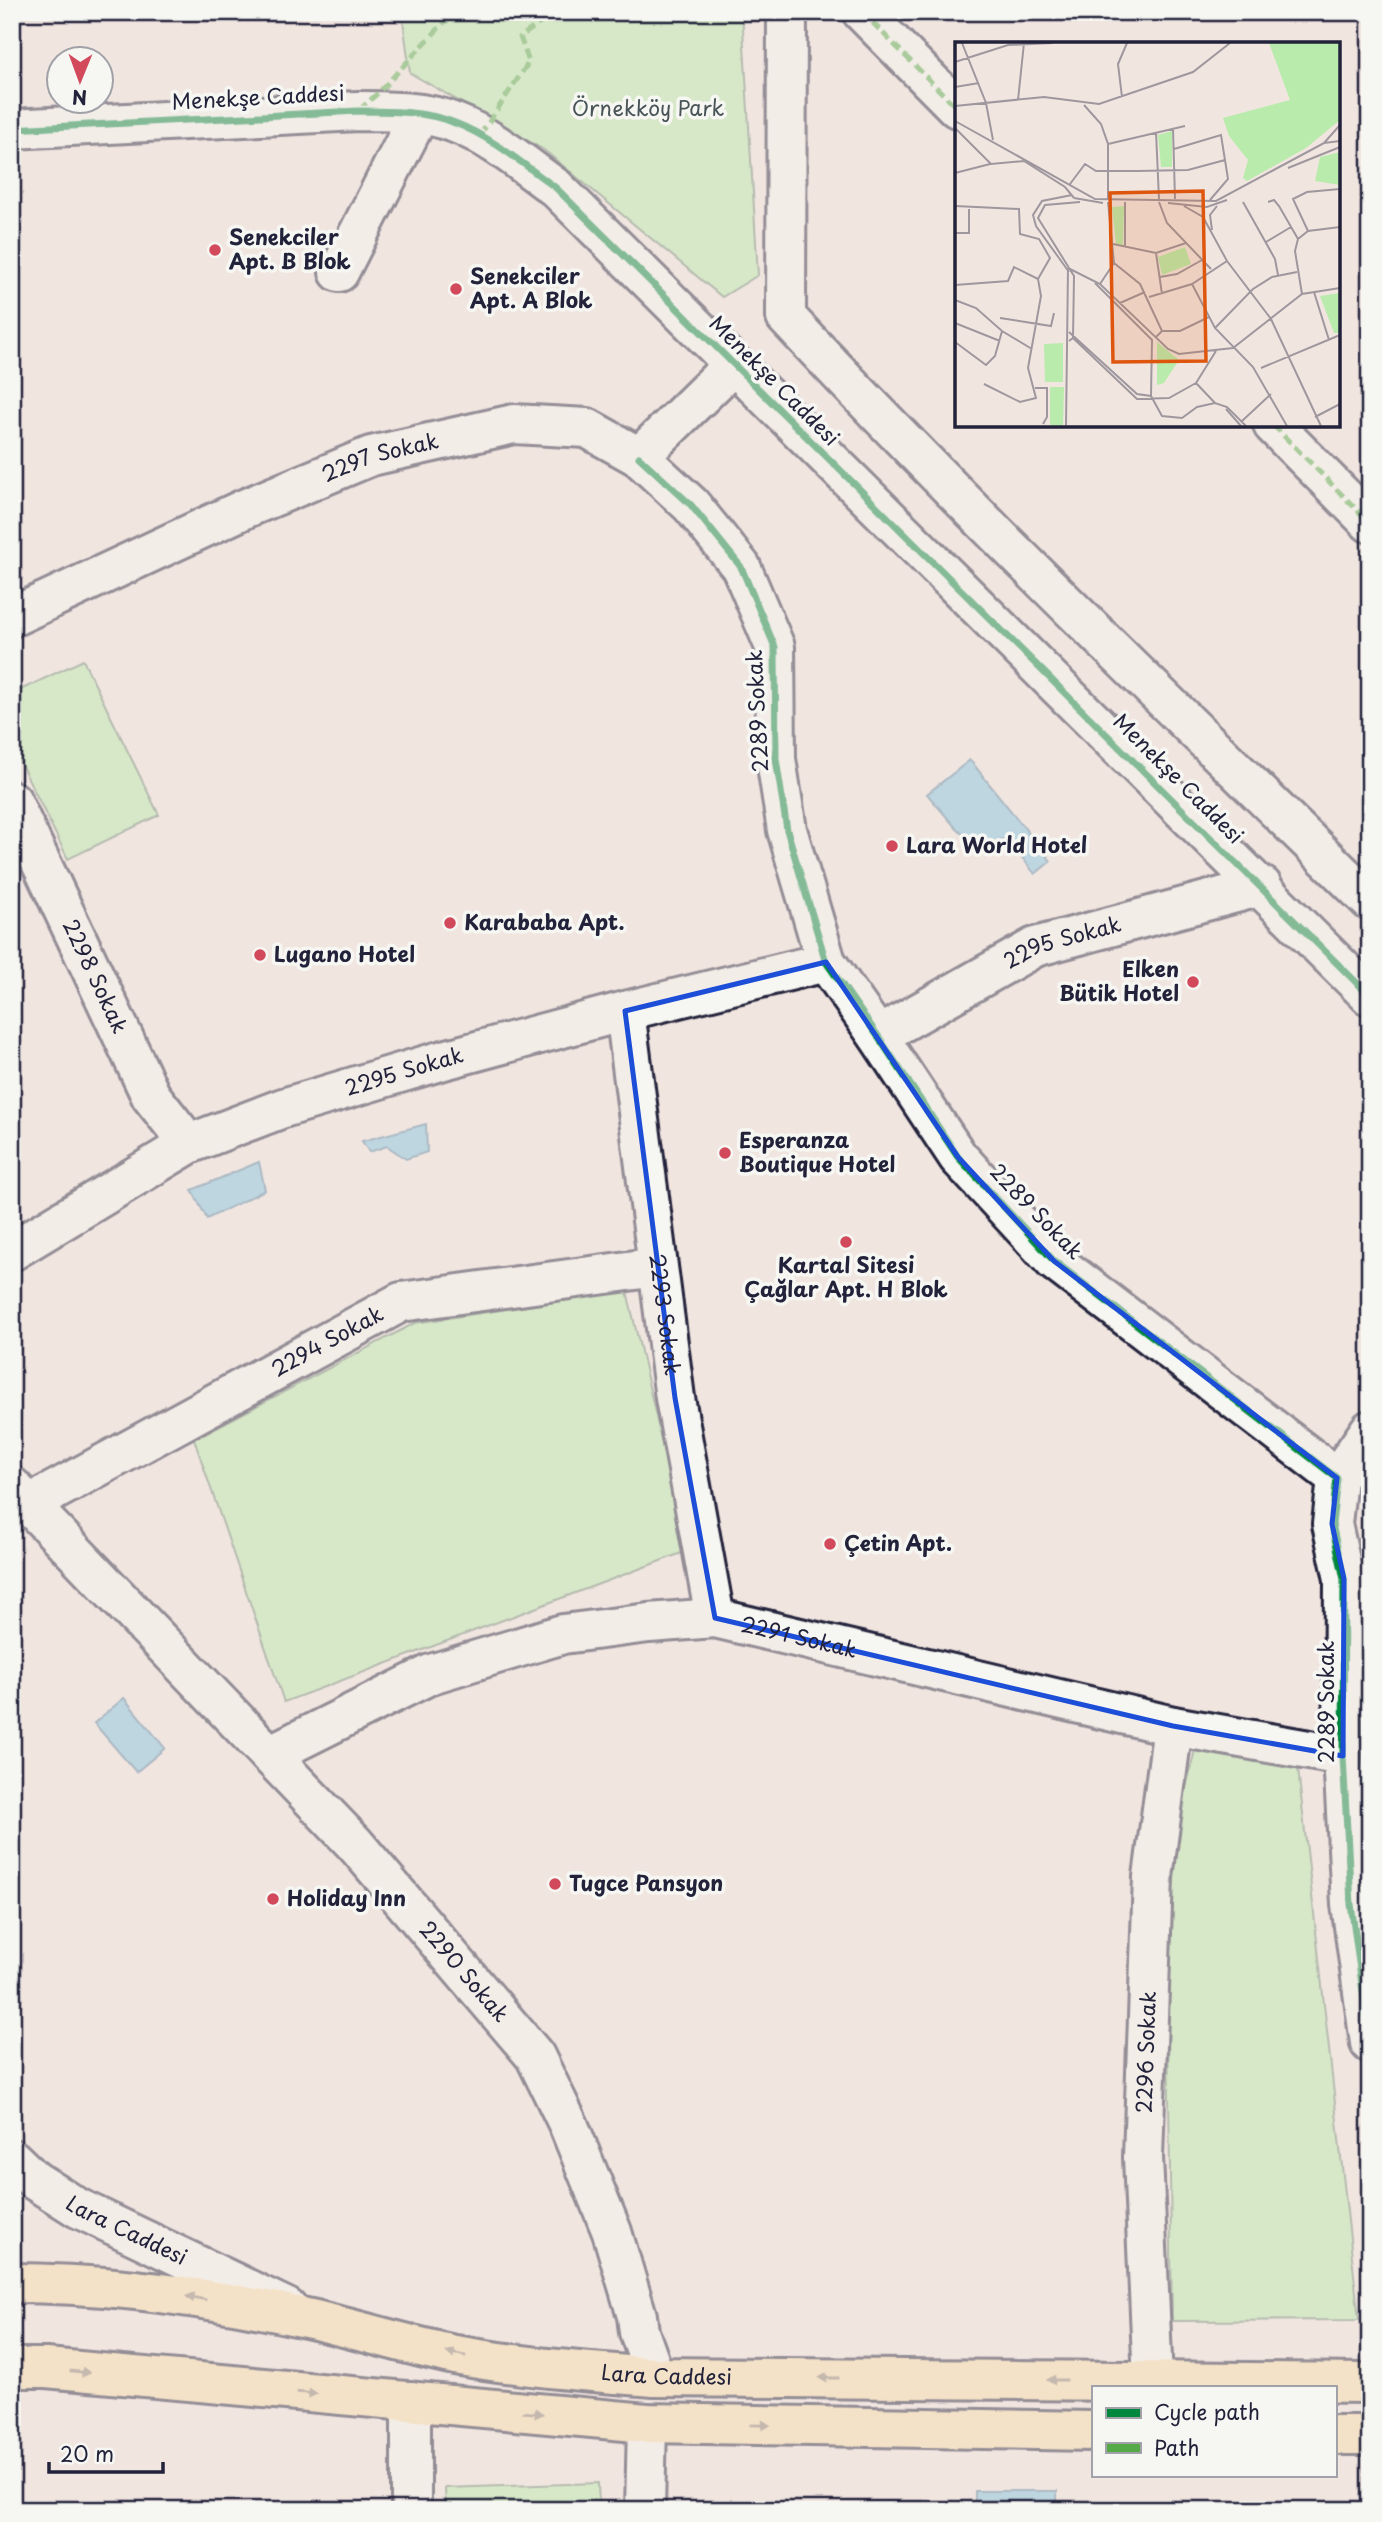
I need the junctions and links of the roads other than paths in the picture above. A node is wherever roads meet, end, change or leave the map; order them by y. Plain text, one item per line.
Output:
1 (788, 12) edge
2 (862, 12) edge
3 (955, 106) edge
4 (419, 115) junction
5 (12, 129) edge
6 (339, 272) dead end
7 (733, 365) junction
8 (1275, 427) edge
9 (639, 457) junction
10 (1370, 523) edge
11 (12, 617) edge
12 (12, 801) edge
13 (1262, 886) junction
14 (1370, 901) edge
15 (826, 962) junction
16 (1370, 996) edge
17 (625, 1011) junction
18 (878, 1036) junction
19 (189, 1144) junction
20 (12, 1251) edge
21 (657, 1266) junction
22 (1370, 1430) edge
23 (1336, 1478) junction
24 (20, 1496) edge
25 (715, 1618) junction
26 (1173, 1726) junction
27 (269, 1755) junction
28 (1343, 1756) junction
29 (1370, 2043) edge
30 (12, 2159) edge
31 (12, 2283) edge
32 (311, 2319) junction
33 (12, 2368) edge
34 (655, 2377) junction
35 (1153, 2381) junction
36 (1370, 2383) edge
37 (411, 2401) junction
38 (647, 2423) junction
39 (1092, 2431) edge
40 (1336, 2435) edge
41 (1370, 2435) edge
42 (411, 2510) edge
43 (645, 2510) edge

1 - 14 street
2 - 3 street
4 - 5 street, Menekşe Caddesi
4 - 6 street
4 - 7 street, Menekşe Caddesi
7 - 9 street
7 - 13 street, Menekşe Caddesi
8 - 10 street
9 - 11 street, 2297 Sokak
9 - 15 street, 2289 Sokak
12 - 19 street, 2298 Sokak
13 - 16 street, Menekşe Caddesi
13 - 18 street, 2295 Sokak
15 - 17 street, 2295 Sokak
15 - 18 street, 2289 Sokak
17 - 19 street, 2295 Sokak
17 - 21 street, 2293 Sokak
18 - 23 street, 2289 Sokak
19 - 20 street, 2295 Sokak
21 - 24 street, 2294 Sokak
21 - 25 street, 2293 Sokak
22 - 23 street
23 - 28 street, 2289 Sokak
24 - 27 street, 2290 Sokak
25 - 26 street, 2291 Sokak
25 - 27 street, 2291 Sokak
26 - 28 street, 2291 Sokak
26 - 35 street, 2296 Sokak
27 - 34 street, 2290 Sokak
28 - 29 street, 2289 Sokak
30 - 32 street, Lara Caddesi
32 -> 31 main road
34 -> 32 main road, Lara Caddesi
33 -> 37 main road
35 -> 34 main road, Lara Caddesi
35 - 36 main road, Lara Caddesi
37 -> 38 main road
37 - 42 street
38 -> 39 main road
38 - 43 street
40 - 41 main road

